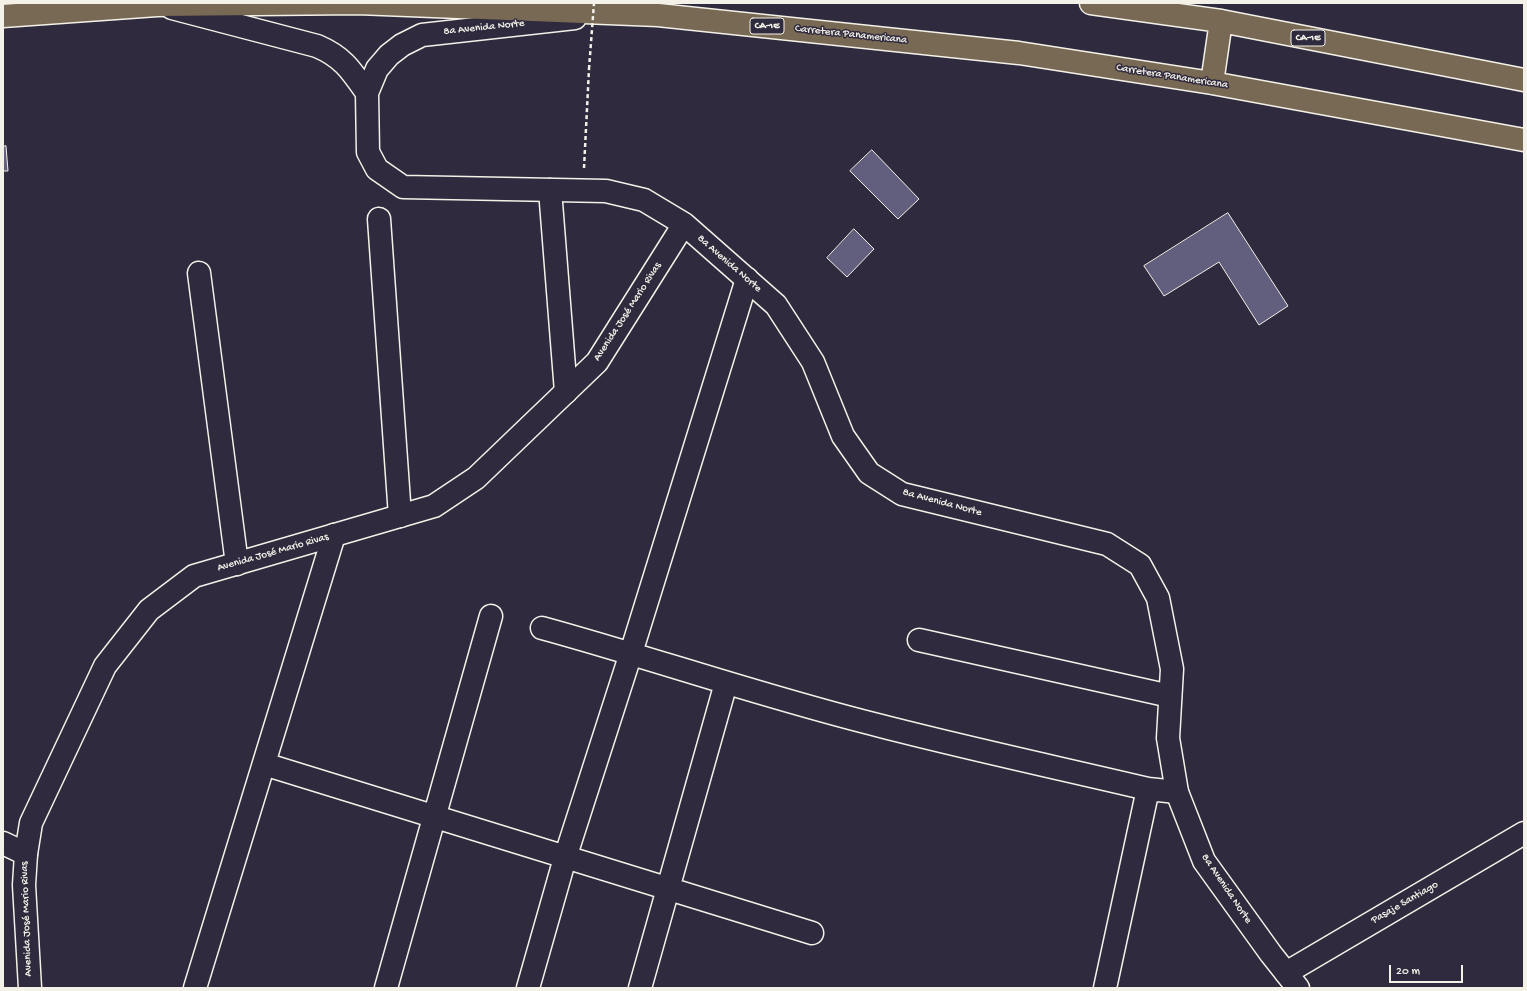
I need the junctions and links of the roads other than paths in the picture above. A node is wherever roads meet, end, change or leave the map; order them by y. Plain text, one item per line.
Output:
1 (1091, 3) edge
2 (157, 4) junction
3 (628, 13) junction
4 (3, 16) edge
5 (1221, 21) junction
6 (1524, 80) edge
7 (1212, 83) junction
8 (367, 93) junction
9 (1524, 140) edge
10 (550, 190) junction
11 (379, 219) dead end
12 (684, 224) junction
13 (199, 273) dead end
14 (747, 279) junction
15 (566, 392) junction
16 (400, 516) junction
17 (334, 535) junction
18 (237, 564) junction
19 (491, 616) dead end
20 (542, 628) dead end
21 (918, 640) dead end
22 (631, 653) junction
23 (726, 683) junction
24 (1170, 696) junction
25 (264, 764) junction
26 (1148, 789) junction
27 (1177, 792) junction
28 (434, 816) junction
29 (1524, 833) edge
30 (3, 843) edge
31 (26, 854) junction
32 (564, 858) junction
33 (668, 887) junction
34 (812, 934) dead end
35 (1292, 980) edge
36 (30, 988) edge
37 (195, 988) edge
38 (386, 988) edge
39 (528, 988) edge
40 (640, 988) edge
41 (1105, 988) edge

1 - 5 highway, CA-1E
2 - 3 highway, Carretera Panamericana / CA-1E
2 - 4 highway, Carretera Panamericana / CA-1E
2 - 8 street
3 - 7 highway, Carretera Panamericana / CA-1E
3 - 8 street, 8a Avenida Norte
5 - 6 highway, CA-1E
5 - 7 highway
7 - 9 highway, Carretera Panamericana / CA-1E
8 - 10 street, 8a Avenida Norte
10 - 12 street, 8a Avenida Norte
10 - 15 street
11 - 16 street
12 - 14 street, 8a Avenida Norte
12 - 15 street, Avenida José Mario Rivas
13 - 18 street
14 - 22 street
14 - 24 street, 8a Avenida Norte
15 - 16 street, Avenida José Mario Rivas
16 - 17 street, Avenida José Mario Rivas
17 - 18 street, Avenida José Mario Rivas
17 - 25 street
18 - 31 street, Avenida José Mario Rivas
19 - 28 street
20 - 22 street
21 - 24 street
22 - 23 street
22 - 32 street
23 - 26 street
23 - 33 street
24 - 27 street, 8a Avenida Norte
25 - 28 street
25 - 37 street
26 - 27 street
26 - 41 street
27 - 35 street, 8a Avenida Norte
28 - 32 street
28 - 38 street
29 - 35 street, Pasaje Santiago
30 - 31 street
31 - 36 street, Avenida José Mario Rivas
32 - 33 street
32 - 39 street
33 - 34 street
33 - 40 street

